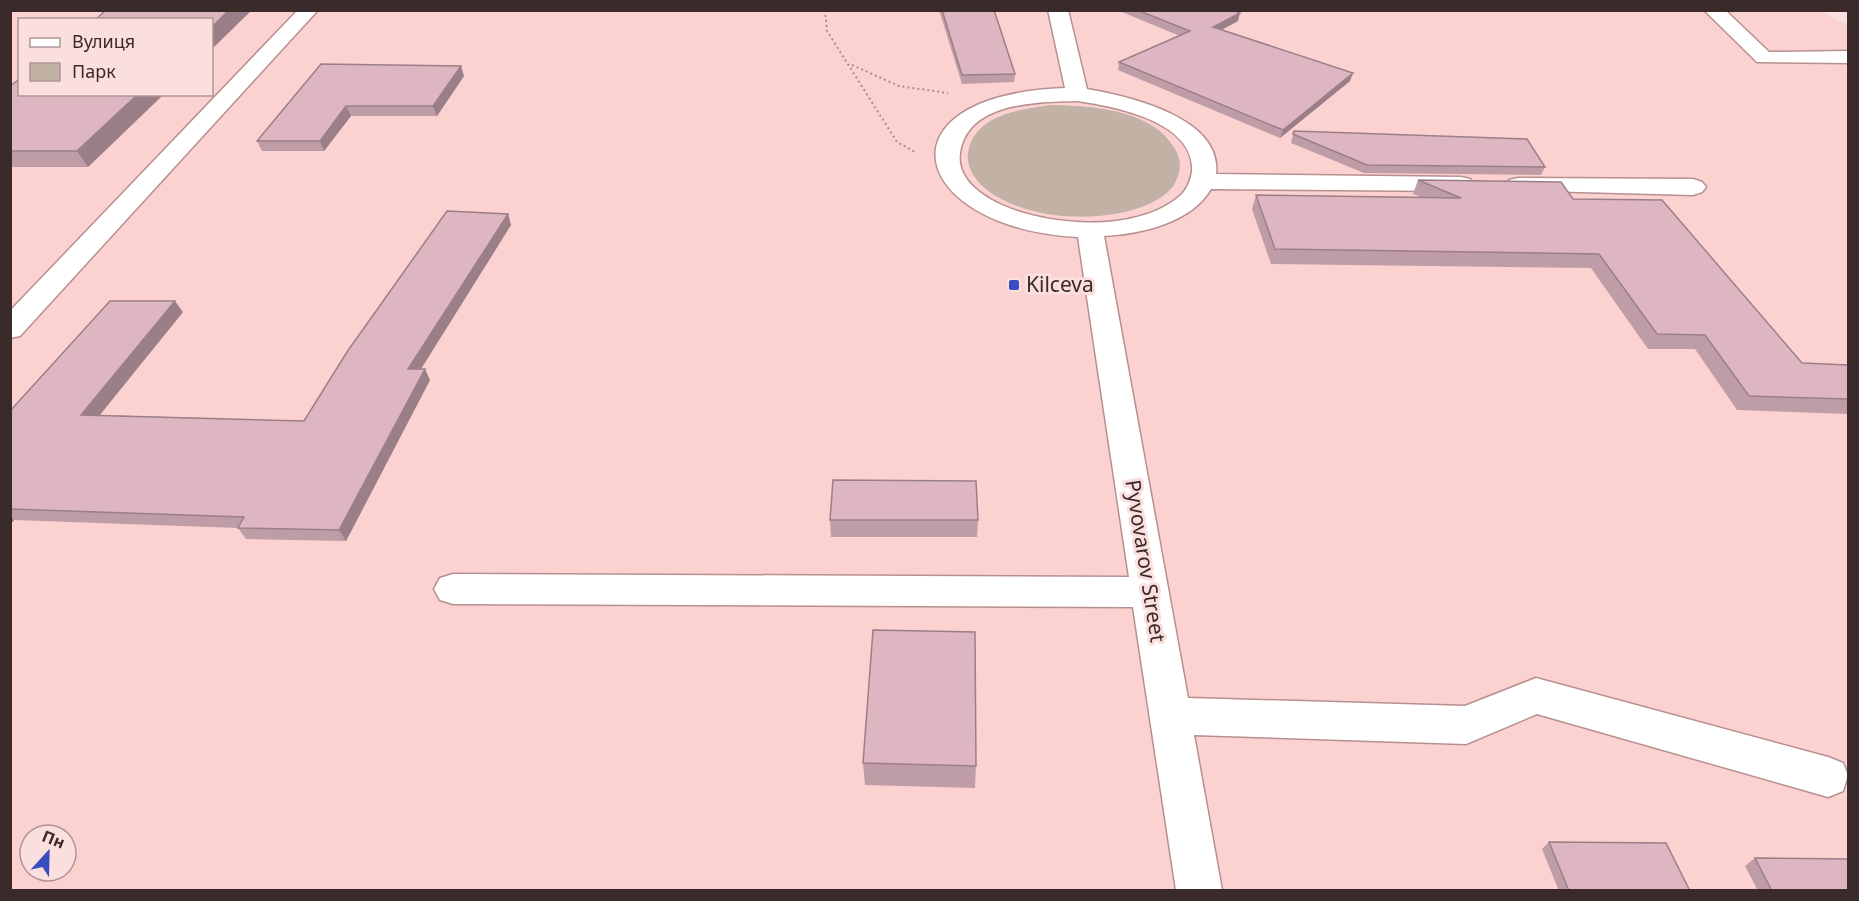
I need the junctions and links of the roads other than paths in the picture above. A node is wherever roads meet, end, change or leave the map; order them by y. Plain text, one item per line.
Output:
1 (309, 10) edge
2 (1058, 10) edge
3 (1713, 10) edge
4 (1848, 57) edge
5 (1077, 94) junction
6 (1202, 181) junction
7 (1693, 187) dead end
8 (1090, 231) junction
9 (10, 329) edge
10 (453, 589) dead end
11 (1150, 592) junction
12 (1170, 716) junction
13 (1828, 777) dead end
14 (1199, 891) edge

1 - 9 street
2 - 5 street
3 - 4 street
5 - 6 street
5 - 8 street
6 - 7 street
6 - 8 street
8 - 11 street, Pyvovarov Street
10 - 11 street
11 - 12 street, Pyvovarov Street
12 - 13 street
12 - 14 street, Pyvovarov Street

